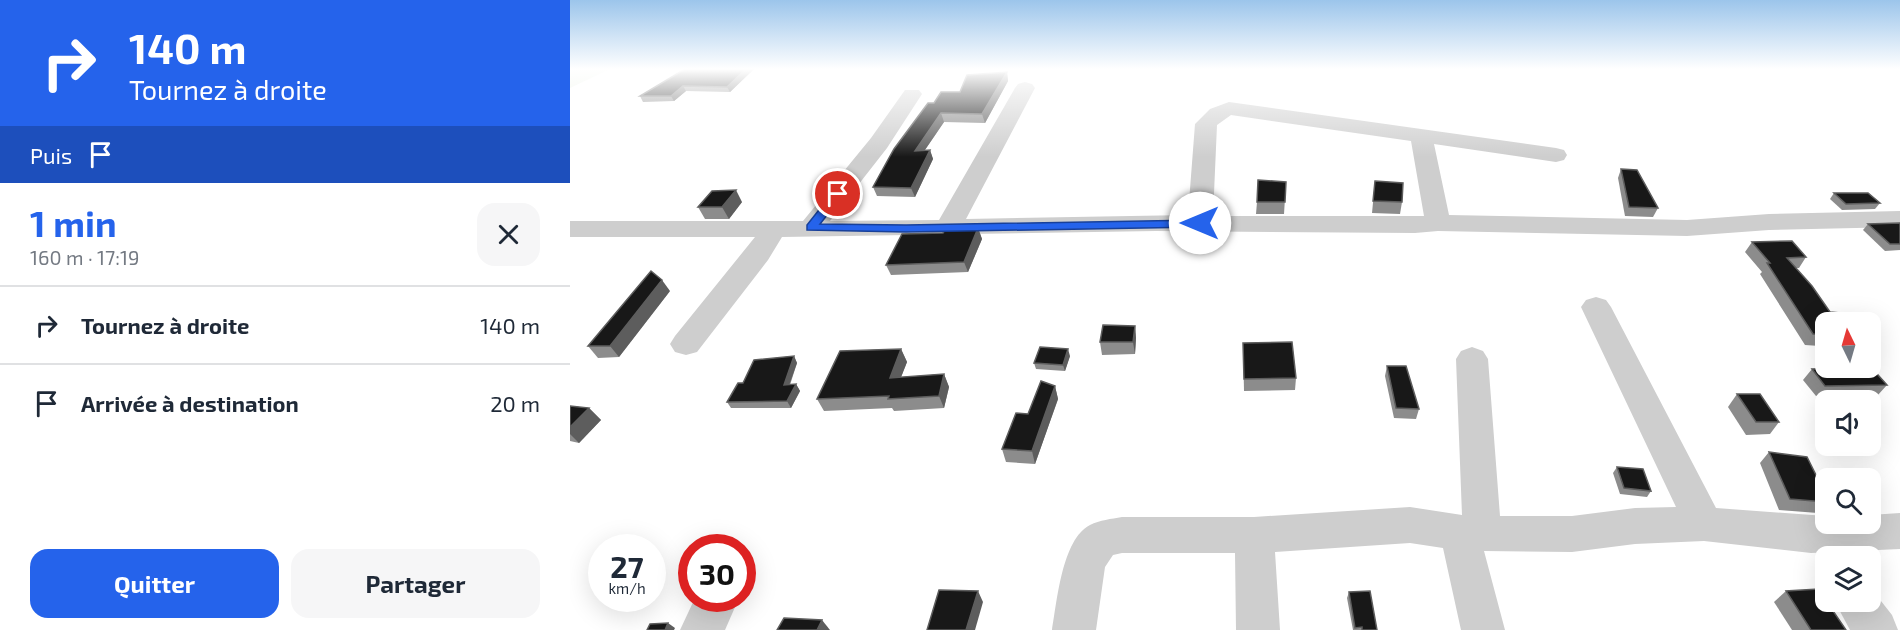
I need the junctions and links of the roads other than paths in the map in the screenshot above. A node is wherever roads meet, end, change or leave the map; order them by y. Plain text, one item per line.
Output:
1 (909, 98) edge
2 (1019, 98) edge
3 (1421, 136) junction
4 (1556, 155) dead end
5 (1900, 219) edge
6 (1200, 223) junction
7 (1438, 224) junction
8 (811, 228) junction
9 (948, 228) junction
10 (570, 229) edge
11 (773, 229) junction
12 (1596, 306) dead end
13 (686, 344) dead end
14 (1472, 359) dead end
15 (1704, 524) junction
16 (1900, 531) edge
17 (1471, 533) junction
18 (1254, 535) junction
19 (1818, 546) edge
20 (711, 612) edge
21 (1863, 612) edge
22 (702, 630) edge
23 (1074, 630) edge
24 (1258, 630) edge
25 (1483, 630) edge
26 (1876, 630) edge

1 - 8 street
2 - 9 street
3 - 4 street
3 - 6 street
3 - 7 street
5 - 7 street
6 - 7 street
6 - 9 street
8 - 9 street
8 - 11 street
10 - 11 street
11 - 13 street
12 - 15 street
14 - 17 street
15 - 17 street
15 - 19 street
16 - 19 street
17 - 18 street
17 - 25 street
18 - 23 street
18 - 24 street
20 - 22 street
21 - 26 street

